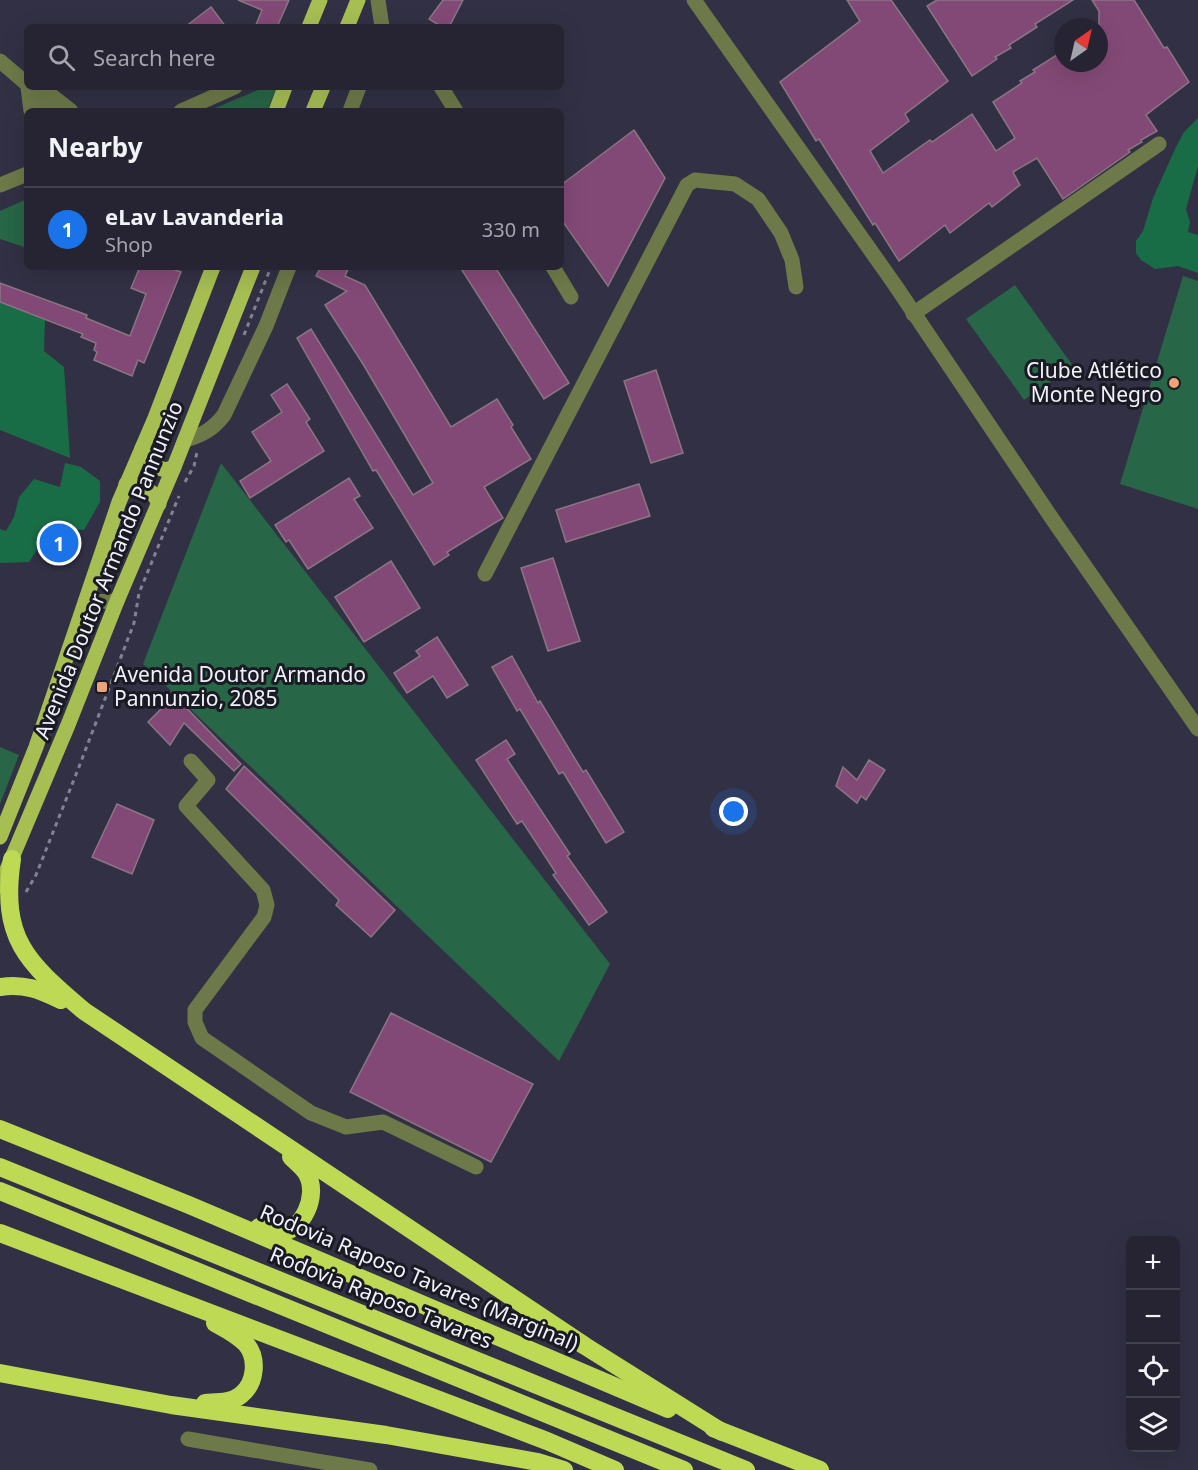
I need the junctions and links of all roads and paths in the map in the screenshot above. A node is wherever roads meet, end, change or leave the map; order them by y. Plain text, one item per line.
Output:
1 (358, 0) edge
2 (378, 0) edge
3 (694, 0) edge
4 (318, 5) edge
5 (306, 24) edge
6 (310, 24) edge
7 (347, 24) edge
8 (382, 24) edge
9 (0, 61) edge
10 (24, 82) edge
11 (29, 90) edge
12 (30, 90) edge
13 (32, 90) edge
14 (38, 90) edge
15 (228, 90) edge
16 (284, 90) edge
17 (322, 90) edge
18 (358, 90) edge
19 (443, 90) edge
20 (31, 108) edge
21 (37, 108) edge
22 (46, 108) edge
23 (67, 108) edge
24 (188, 108) edge
25 (277, 108) edge
26 (314, 108) edge
27 (351, 108) edge
28 (454, 108) edge
29 (1159, 144) dead end
30 (24, 175) edge
31 (0, 185) edge
32 (205, 270) edge
33 (212, 270) edge
34 (251, 270) edge
35 (270, 270) edge
36 (288, 270) edge
37 (555, 270) edge
38 (796, 287) dead end
39 (571, 297) dead end
40 (913, 314) junction
41 (187, 331) junction
42 (240, 344) dead end
43 (201, 435) junction
44 (185, 440) junction
45 (142, 448) junction
46 (174, 467) junction
47 (126, 484) junction
48 (184, 485) dead end
49 (179, 496) dead end
50 (159, 504) junction
51 (485, 574) dead end
52 (117, 600) junction
53 (86, 602) junction
54 (1198, 729) edge
55 (191, 761) dead end
56 (0, 837) edge
57 (12, 859) junction
58 (0, 886) edge
59 (8, 907) junction
60 (0, 987) edge
61 (84, 1011) junction
62 (0, 1129) edge
63 (268, 1133) junction
64 (0, 1167) edge
65 (476, 1167) dead end
66 (0, 1191) edge
67 (189, 1205) junction
68 (0, 1233) edge
69 (150, 1289) junction
70 (0, 1373) edge
71 (171, 1405) junction
72 (722, 1432) junction
73 (188, 1439) dead end
74 (369, 1470) edge
75 (564, 1470) edge
76 (615, 1470) edge
77 (684, 1470) edge
78 (746, 1470) edge
79 (820, 1470) edge

1 - 7 main road
2 - 8 street
3 - 40 street
4 - 5 street
4 - 6 main road
9 - 10 street
11 - 20 street
12 - 21 street
13 - 22 street
14 - 23 street
15 - 24 street
16 - 25 main road
17 - 26 main road
18 - 27 street
19 - 28 street
29 - 40 street
30 - 31 street
32 - 41 street
33 - 41 main road, Avenida Doutor Armando Pannunzio
34 - 44 main road, Avenida Doutor Armando Pannunzio
35 - 42 path
36 - 43 street
37 - 39 street
38 - 51 street
40 - 54 street
41 - 45 main road, Avenida Doutor Armando Pannunzio
43 - 44 street
43 - 48 path
44 - 46 main road, Avenida Doutor Armando Pannunzio
45 - 46 main road
45 - 47 main road, Avenida Doutor Armando Pannunzio
46 - 50 main road, Avenida Doutor Armando Pannunzio
47 - 50 main road
47 - 53 main road, Avenida Doutor Armando Pannunzio
49 - 59 path
50 - 52 main road, Avenida Doutor Armando Pannunzio
52 - 53 street
52 - 57 main road, Avenida Doutor Armando Pannunzio
53 - 56 main road, Avenida Doutor Armando Pannunzio
55 - 65 street
57 - 58 main road, Avenida Doutor Armando Pannunzio
57 - 59 highway
59 - 61 highway
60 - 61 highway
61 - 63 highway
62 - 67 highway, Rodovia Raposo Tavares (Marginal)
63 - 67 highway
63 - 72 highway
64 - 78 highway, Rodovia Raposo Tavares
66 - 77 highway
67 - 72 highway, Rodovia Raposo Tavares (Marginal)
68 - 69 highway
69 - 71 highway
69 - 76 highway
70 - 71 highway
71 - 75 highway
72 - 79 highway, Rodovia Raposo Tavares (Marginal)
73 - 74 street

